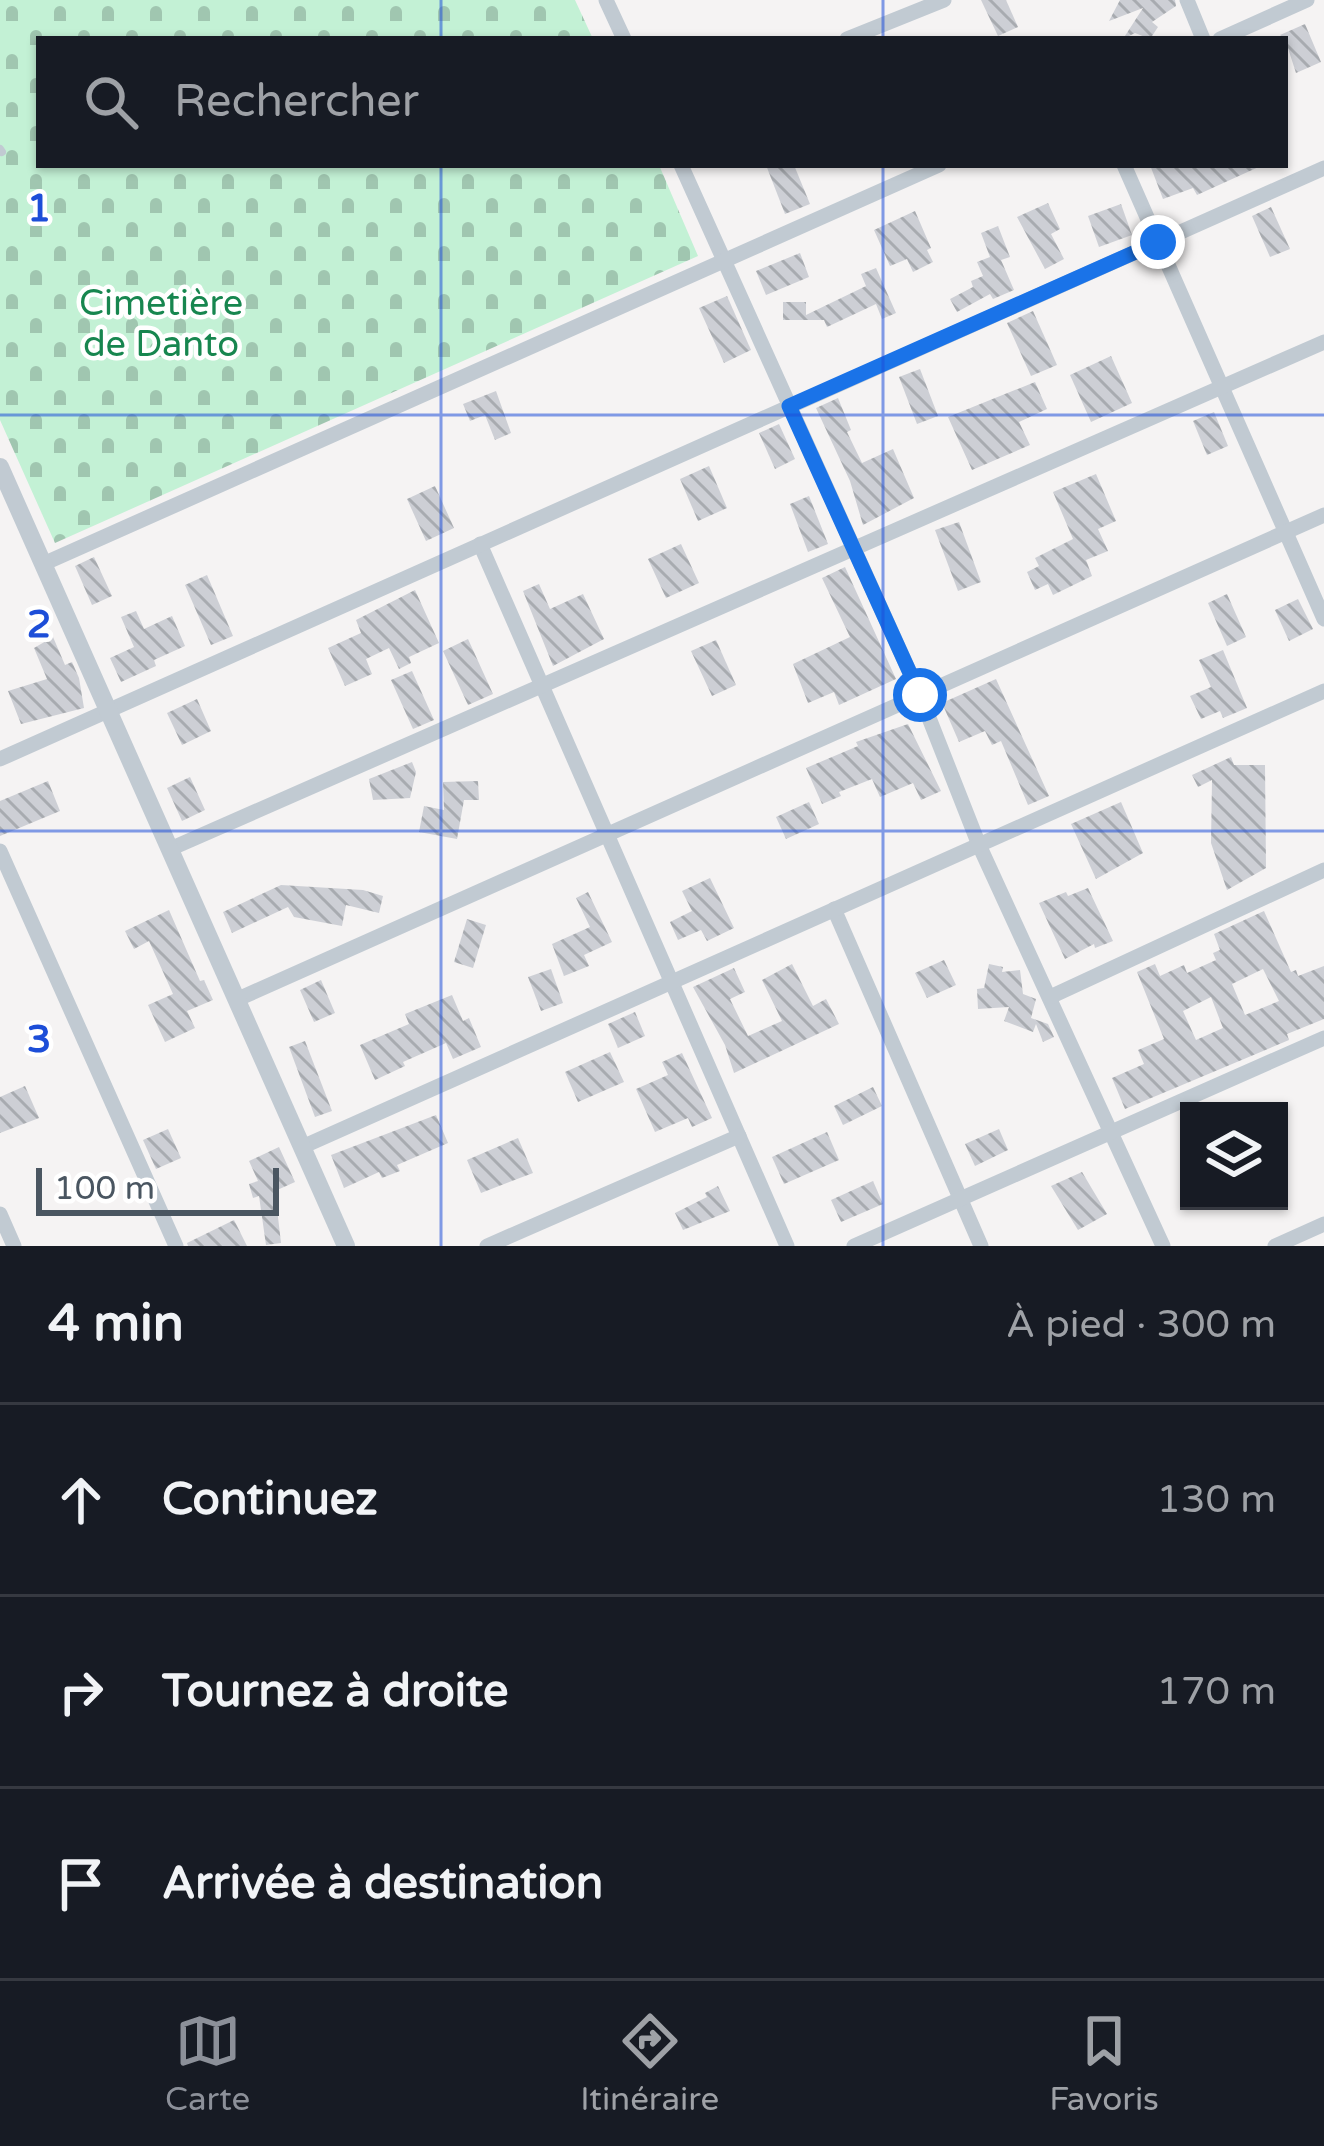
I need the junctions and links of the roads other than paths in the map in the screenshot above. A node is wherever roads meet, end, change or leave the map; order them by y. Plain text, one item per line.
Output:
1 (944, 0) edge
2 (1187, 0) edge
3 (1307, 0) edge
4 (609, 1) edge
5 (623, 36) edge
6 (854, 36) edge
7 (1202, 36) edge
8 (1227, 36) edge
9 (682, 168) edge
10 (932, 168) edge
11 (1125, 168) edge
12 (1324, 168) edge
13 (1158, 242) junction
14 (723, 260) junction
15 (1324, 342) edge
16 (1222, 387) junction
17 (789, 406) junction
18 (0, 467) edge
19 (1324, 515) edge
20 (1286, 532) junction
21 (480, 544) junction
22 (854, 549) junction
23 (44, 564) junction
24 (1324, 619) edge
25 (542, 686) junction
26 (1324, 691) edge
27 (920, 695) junction
28 (109, 710) junction
29 (0, 759) edge
30 (608, 834) junction
31 (979, 845) junction
32 (170, 849) junction
33 (0, 851) edge
34 (1324, 870) edge
35 (834, 910) junction
36 (671, 982) junction
37 (1051, 997) junction
38 (238, 999) junction
39 (1324, 1039) edge
40 (1113, 1132) junction
41 (739, 1136) junction
42 (302, 1147) junction
43 (961, 1199) junction
44 (0, 1214) edge
45 (1324, 1224) edge
46 (14, 1246) edge
47 (176, 1246) edge
48 (346, 1246) edge
49 (487, 1246) edge
50 (787, 1246) edge
51 (854, 1246) edge
52 (981, 1246) edge
53 (1163, 1246) edge
54 (1275, 1246) edge

1 - 6 street
2 - 7 street
3 - 8 street
4 - 5 street
9 - 14 street
10 - 14 street
11 - 13 street
12 - 13 street
13 - 16 street
13 - 17 street
14 - 17 street
14 - 23 street
15 - 16 street
16 - 20 street
16 - 22 street
17 - 21 street
17 - 22 street
18 - 23 street
19 - 20 street
20 - 24 street
20 - 27 street
21 - 25 street
21 - 28 street
22 - 25 street
22 - 27 street
23 - 28 street
25 - 30 street
25 - 32 street
26 - 31 street
27 - 30 street
27 - 31 street
28 - 29 street
28 - 32 street
30 - 36 street
30 - 38 street
31 - 35 street
31 - 37 street
32 - 38 street
33 - 47 street
34 - 37 street
35 - 36 street
35 - 43 street
36 - 41 street
36 - 42 street
37 - 40 street
38 - 42 street
39 - 40 street
40 - 43 street
40 - 53 street
41 - 49 street
41 - 50 street
42 - 48 street
43 - 51 street
43 - 52 street
44 - 46 street
45 - 54 street

